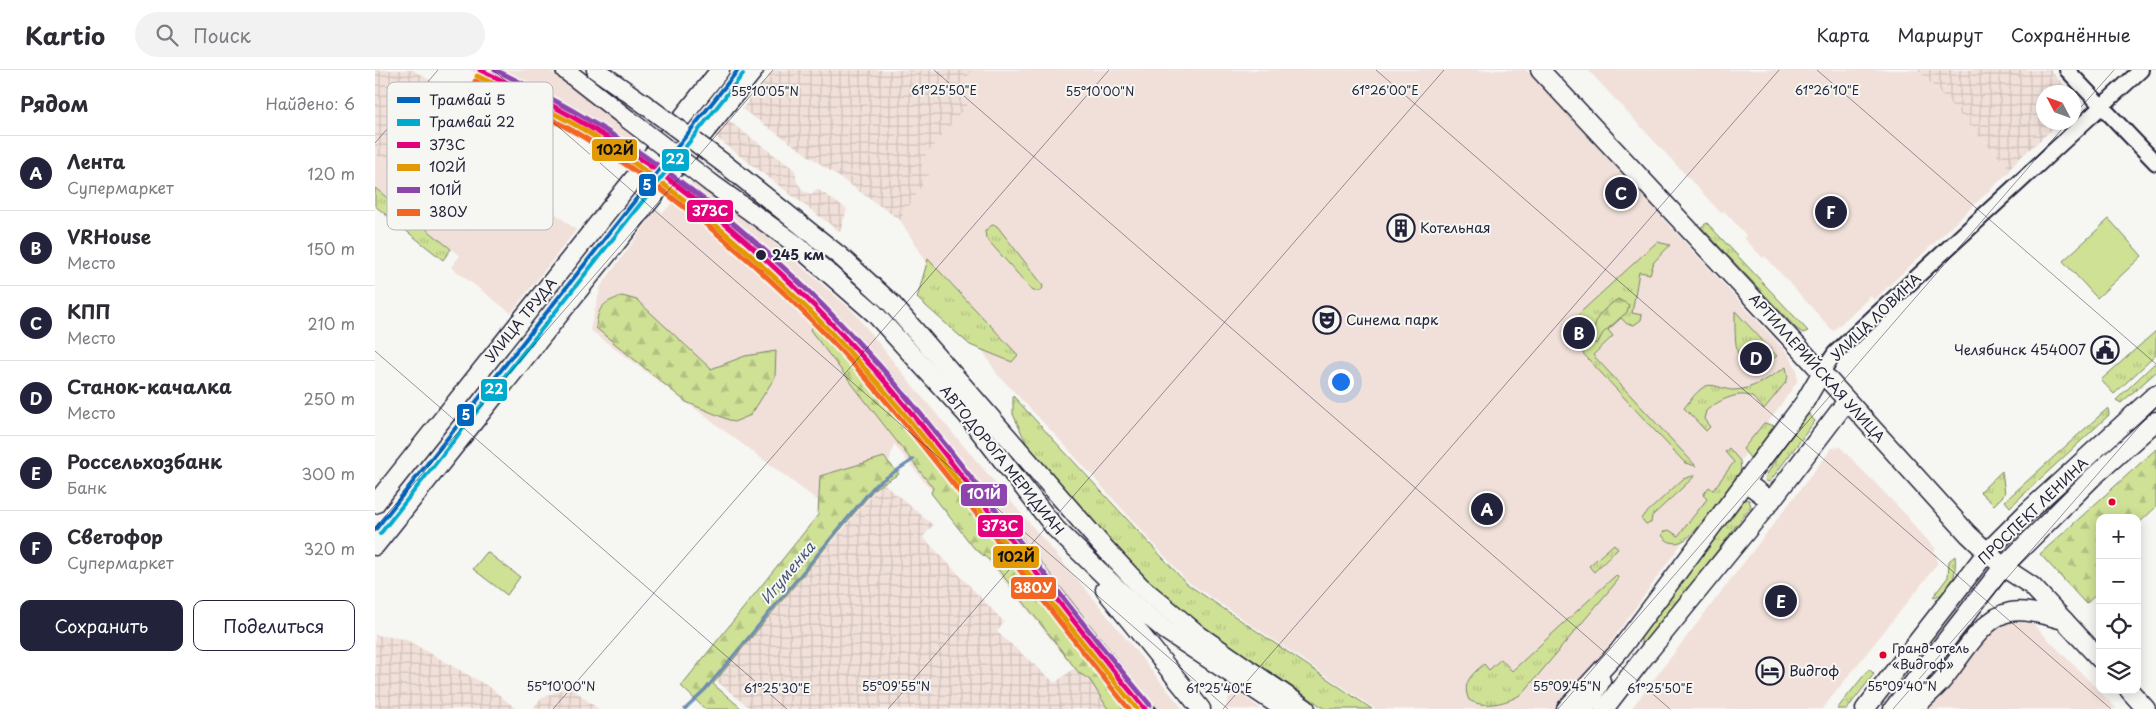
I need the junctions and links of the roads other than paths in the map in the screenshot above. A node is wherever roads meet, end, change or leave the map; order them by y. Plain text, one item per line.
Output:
1 (565, 70) edge
2 (596, 70) edge
3 (720, 70) edge
4 (754, 70) edge
5 (1540, 70) edge
6 (2067, 70) edge
7 (2141, 70) edge
8 (2101, 106) junction
9 (2156, 163) edge
10 (1822, 372) junction
11 (2156, 394) edge
12 (1847, 401) junction
13 (2156, 421) edge
14 (1745, 482) junction
15 (1771, 501) junction
16 (375, 504) edge
17 (1055, 528) junction
18 (375, 546) edge
19 (1987, 552) junction
20 (2003, 567) junction
21 (2064, 620) junction
22 (1622, 647) junction
23 (2096, 655) edge
24 (1641, 661) junction
25 (1625, 682) junction
26 (2133, 694) edge
27 (1201, 709) edge
28 (1284, 709) edge
29 (1306, 709) edge
30 (1566, 709) edge
31 (1585, 709) edge
32 (1605, 709) edge
33 (1617, 709) edge
34 (1865, 709) edge
35 (1893, 709) edge
36 (1913, 709) edge
37 (2146, 709) edge

1 - 17 main road, АВТОДОРОГА МЕРИДИАН, bridge
2 - 29 main road, АВТОДОРОГА МЕРИДИАН, bridge
3 - 16 main road, УЛИЦА ТРУДА
4 - 18 main road, УЛИЦА ТРУДА
5 - 10 main road, АРТИЛЛЕРИЙСКАЯ УЛИЦА
6 - 8 street
7 - 8 street, УЛИЦА ЛОВИНА
8 - 9 street
8 - 10 street, УЛИЦА ЛОВИНА
10 - 12 main road, АРТИЛЛЕРИЙСКАЯ УЛИЦА
10 - 14 main road, УЛИЦА ЛОВИНА
11 - 19 main road, ПРОСПЕКТ ЛЕНИНА
12 - 15 main road
12 - 19 main road, АРТИЛЛЕРИЙСКАЯ УЛИЦА
13 - 20 main road, ПРОСПЕКТ ЛЕНИНА
14 - 15 main road
14 - 22 main road, УЛИЦА ЛОВИНА
15 - 24 main road
17 - 27 main road
17 - 28 main road, АВТОДОРОГА МЕРИДИАН
19 - 20 main road, АРТИЛЛЕРИЙСКАЯ УЛИЦА
19 - 34 main road, ПРОСПЕКТ ЛЕНИНА
20 - 21 main road, АРТИЛЛЕРИЙСКАЯ УЛИЦА
20 - 35 main road, ПРОСПЕКТ ЛЕНИНА
21 - 23 main road, АРТИЛЛЕРИЙСКАЯ УЛИЦА
21 - 36 main road
22 - 24 main road
22 - 30 main road
22 - 31 main road
24 - 25 main road
25 - 32 main road
25 - 33 main road
26 - 37 main road

